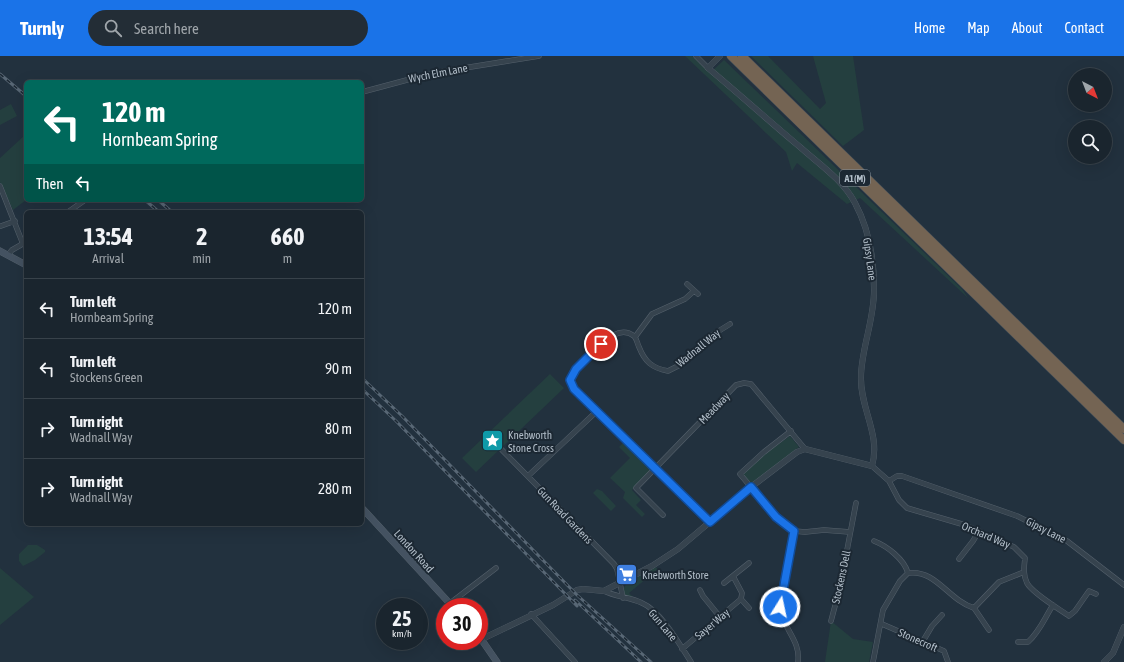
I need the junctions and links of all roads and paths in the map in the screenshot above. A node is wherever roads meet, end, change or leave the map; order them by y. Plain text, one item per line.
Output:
1 (539, 56) edge
2 (696, 56) edge
3 (731, 56) edge
4 (742, 56) edge
5 (718, 58) edge
6 (708, 68) junction
7 (364, 91) edge
8 (0, 186) edge
9 (82, 202) edge
10 (71, 210) edge
11 (15, 221) junction
12 (1, 226) edge
13 (24, 241) edge
14 (24, 244) edge
15 (0, 251) edge
16 (8, 255) junction
17 (24, 263) edge
18 (687, 284) dead end
19 (730, 324) dead end
20 (635, 337) junction
21 (597, 411) junction
22 (1124, 429) edge
23 (791, 431) junction
24 (1124, 440) edge
25 (805, 449) junction
26 (502, 450) dead end
27 (872, 466) junction
28 (656, 469) junction
29 (528, 476) junction
30 (889, 481) junction
31 (751, 487) junction
32 (856, 503) dead end
33 (364, 510) edge
34 (663, 515) dead end
35 (710, 522) junction
36 (794, 531) junction
37 (979, 531) junction
38 (850, 532) junction
39 (874, 541) dead end
40 (959, 559) dead end
41 (749, 563) dead end
42 (496, 568) dead end
43 (908, 572) junction
44 (1024, 572) junction
45 (734, 576) junction
46 (724, 583) dead end
47 (620, 584) junction
48 (1124, 586) edge
49 (700, 590) dead end
50 (604, 591) junction
51 (1096, 594) dead end
52 (445, 598) edge
53 (460, 598) edge
54 (623, 598) junction
55 (741, 599) junction
56 (1053, 605) junction
57 (749, 608) dead end
58 (974, 608) junction
59 (531, 614) junction
60 (942, 616) dead end
61 (720, 617) junction
62 (831, 621) dead end
63 (882, 624) junction
64 (1124, 627) edge
65 (989, 630) dead end
66 (488, 636) edge
67 (923, 641) junction
68 (1018, 642) dead end
69 (488, 649) edge
70 (682, 649) junction
71 (497, 662) edge
72 (575, 662) edge
73 (691, 662) edge
74 (798, 662) edge
75 (873, 662) edge
76 (948, 662) edge
77 (1104, 662) edge

1 - 7 street, Wych Elm Lane
2 - 6 street
3 - 24 highway, A1(M)
4 - 22 highway, A1(M)
5 - 6 street
6 - 27 street, Gipsy Lane
8 - 11 street
9 - 10 street
11 - 12 street
11 - 13 street
14 - 16 street
15 - 16 main road
16 - 17 main road
18 - 20 street
19 - 20 street, Wadnall Way
20 - 21 street
21 - 28 street
21 - 29 street
23 - 25 street
23 - 28 street, Meadway
23 - 31 street
25 - 27 street
25 - 31 street
26 - 29 street, Gun Road Gardens
27 - 30 street
28 - 34 street
28 - 35 street
29 - 47 street, Gun Road Gardens
30 - 37 street, Orchard Way
30 - 48 street, Gipsy Lane
31 - 35 street
31 - 36 street
32 - 38 street, Stockens Dell
33 - 52 main road, London Road
35 - 47 street
36 - 38 street
36 - 74 street
37 - 40 street
37 - 44 street, Orchard Way
38 - 62 street, Stockens Dell
39 - 43 street
41 - 45 street
42 - 53 street
43 - 58 street
43 - 63 street
44 - 56 street, Orchard Way
44 - 58 street
45 - 46 street
45 - 55 street
47 - 50 street
47 - 54 street, Gun Road Gardens
49 - 61 street
50 - 54 street, Gun Lane
50 - 59 street
51 - 56 street, Orchard Way
54 - 70 street, Gun Lane
55 - 57 street
55 - 61 street, Sayer Way
56 - 68 street
58 - 65 street
59 - 66 street
59 - 72 street
60 - 67 street
61 - 70 street, Sayer Way
63 - 67 street, Stonecroft
63 - 75 street
64 - 77 street
67 - 76 street, Stonecroft
69 - 71 main road
70 - 73 street, Gun Lane

